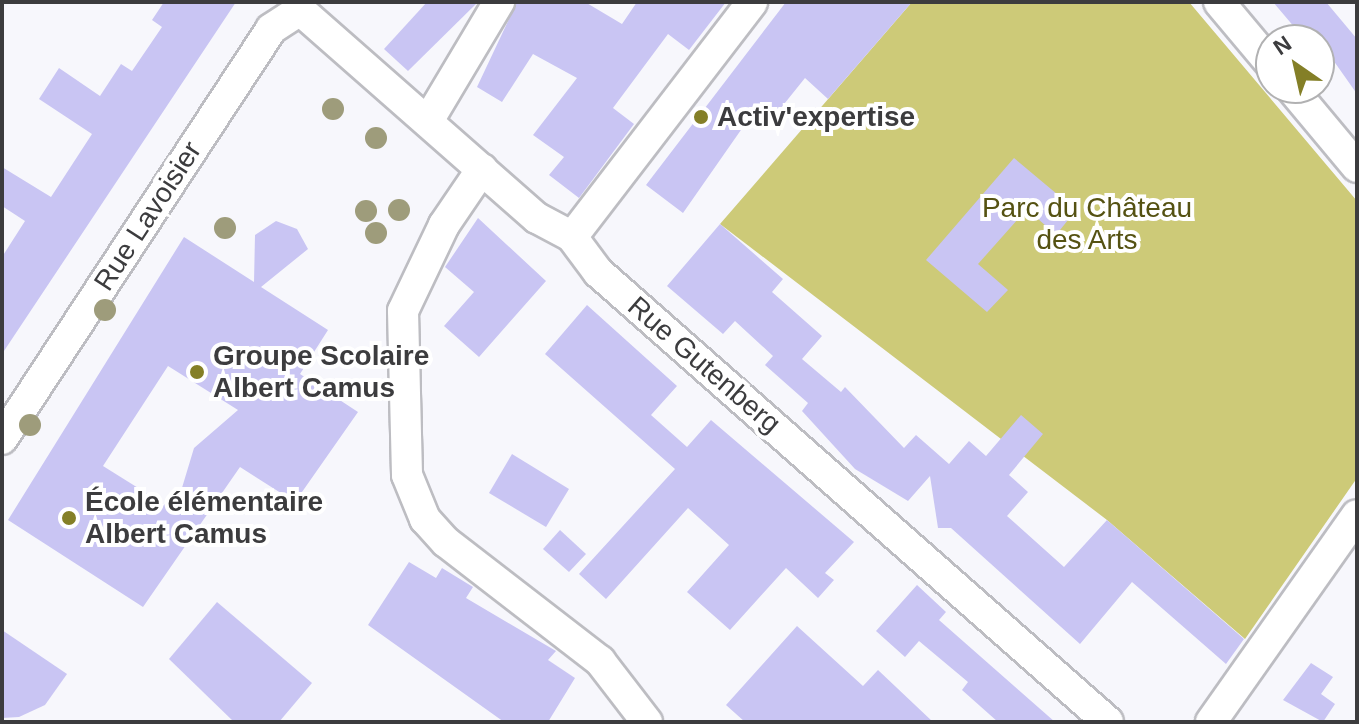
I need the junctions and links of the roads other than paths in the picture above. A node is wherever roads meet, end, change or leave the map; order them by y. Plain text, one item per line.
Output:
1 (499, 2) edge
2 (752, 2) edge
3 (1219, 2) edge
4 (299, 6) edge
5 (1255, 45) edge
6 (1304, 104) edge
7 (428, 121) junction
8 (1357, 167) edge
9 (482, 169) junction
10 (572, 237) junction
11 (2, 439) edge
12 (1357, 515) edge
13 (647, 722) edge
14 (1108, 722) edge
15 (1211, 722) edge

1 - 7 street
2 - 10 street
3 - 5 street
4 - 7 street, Rue Gutenberg
4 - 11 street, Rue Lavoisier
6 - 8 street
7 - 9 street, Rue Gutenberg
9 - 10 street, Rue Gutenberg
9 - 13 street
10 - 14 street, Rue Gutenberg
12 - 15 street

